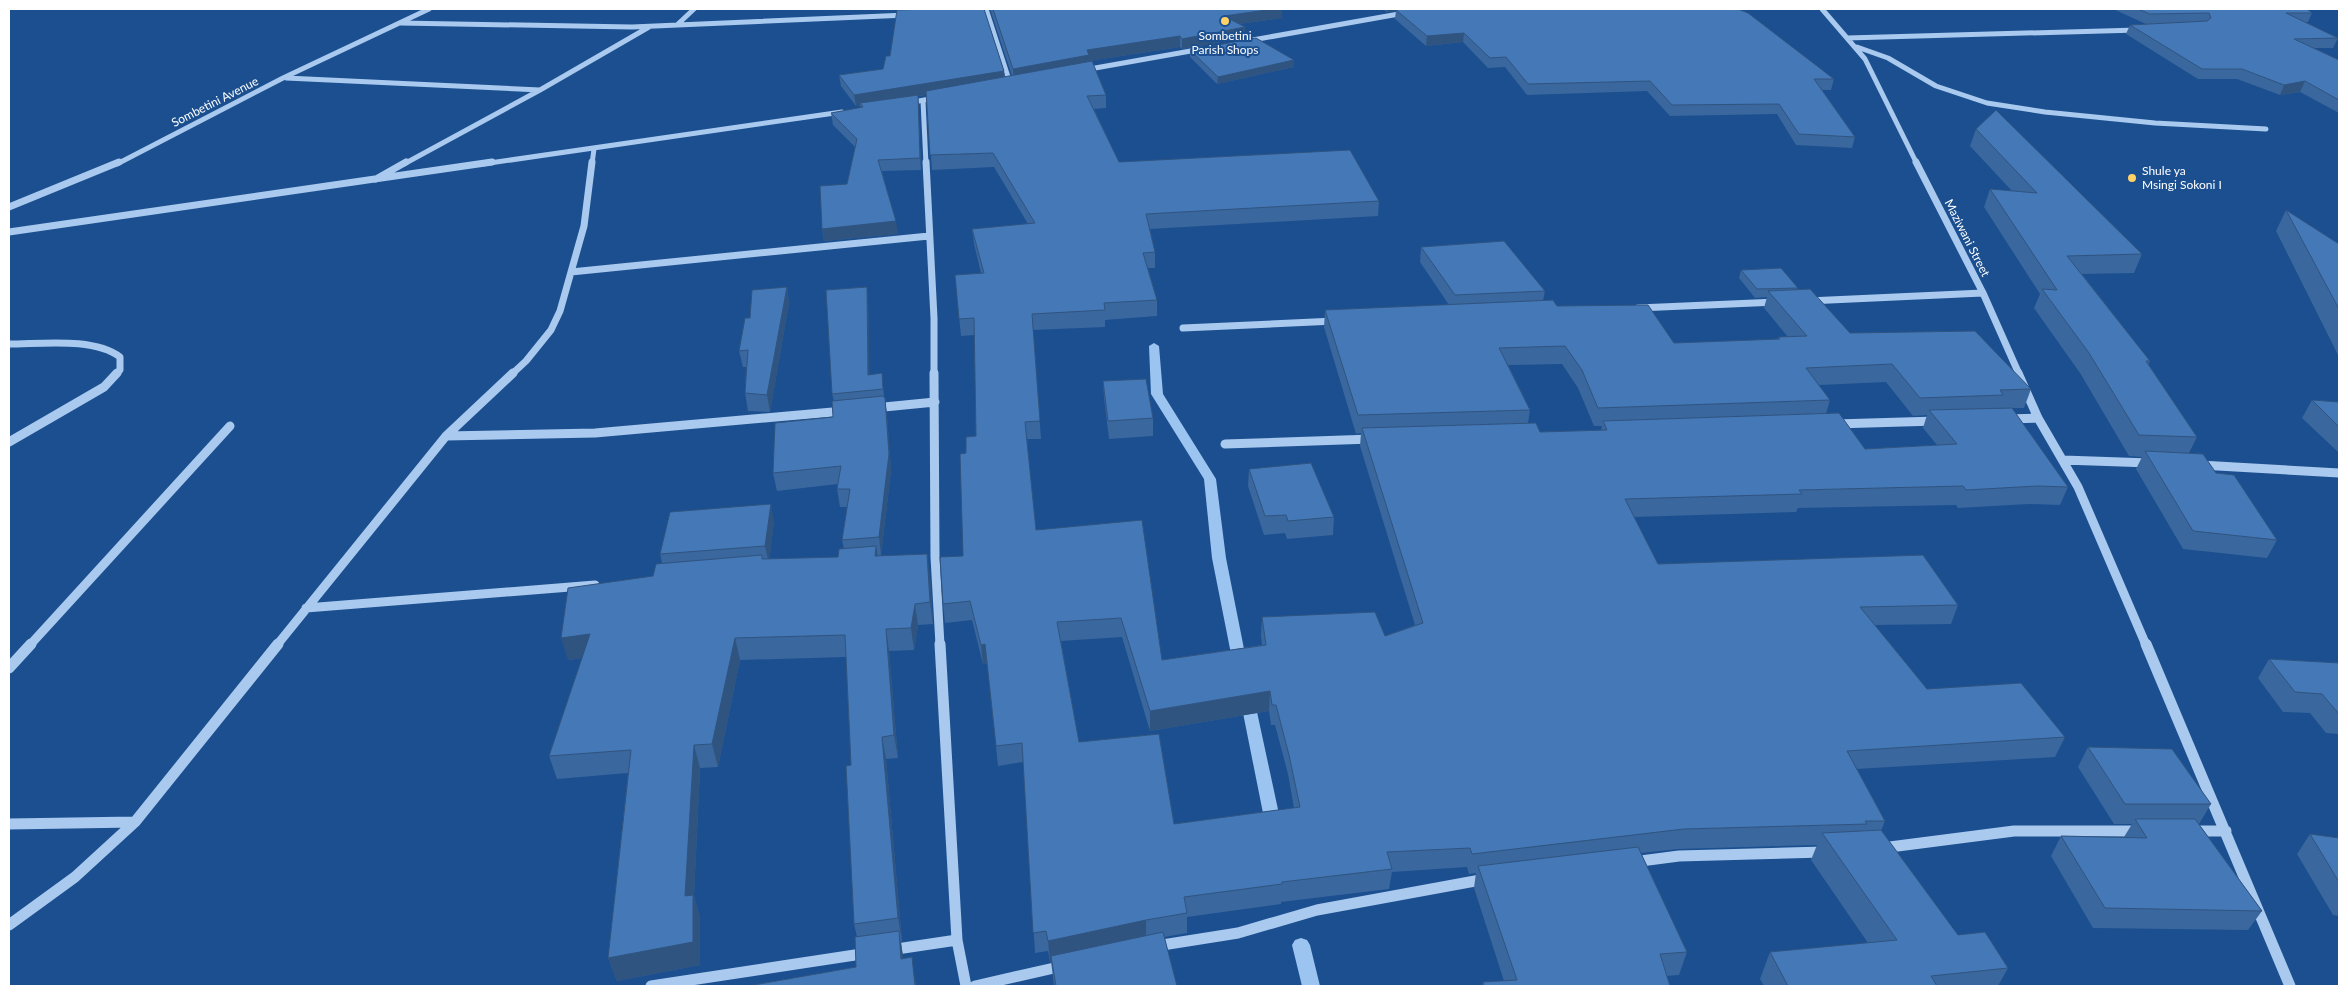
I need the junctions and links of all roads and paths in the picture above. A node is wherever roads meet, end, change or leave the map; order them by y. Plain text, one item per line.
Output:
1 (429, 9) edge
2 (694, 9) edge
3 (1427, 9) edge
4 (1822, 9) edge
5 (986, 10) edge
6 (976, 12) edge
7 (916, 15) edge
8 (400, 23) junction
9 (678, 24) junction
10 (652, 26) junction
11 (2148, 29) edge
12 (1847, 38) junction
13 (1241, 42) edge
14 (1212, 47) edge
15 (1857, 47) junction
16 (1078, 71) edge
17 (282, 78) junction
18 (1020, 82) edge
19 (1010, 83) junction
20 (1001, 85) edge
21 (540, 90) junction
22 (942, 97) edge
23 (923, 100) junction
24 (903, 103) edge
25 (845, 112) edge
26 (2266, 129) dead end
27 (594, 149) junction
28 (371, 181) junction
29 (9, 207) edge
30 (9, 232) edge
31 (929, 236) junction
32 (571, 272) junction
33 (1983, 293) junction
34 (1794, 301) edge
35 (1784, 302) edge
36 (1627, 308) edge
37 (1341, 321) edge
38 (1183, 328) dead end
39 (9, 344) edge
40 (935, 402) junction
41 (867, 408) edge
42 (857, 409) edge
43 (2038, 418) junction
44 (1999, 419) edge
45 (1949, 421) edge
46 (1830, 424) edge
47 (230, 426) dead end
48 (446, 436) junction
49 (1384, 439) edge
50 (9, 442) edge
51 (1225, 444) dead end
52 (2063, 460) junction
53 (2158, 464) edge
54 (2187, 464) edge
55 (2339, 472) edge
56 (2078, 487) joint
57 (601, 584) edge
58 (306, 608) junction
59 (9, 668) edge
60 (135, 822) junction
61 (9, 824) edge
62 (2149, 831) edge
63 (2178, 831) edge
64 (2226, 831) junction
65 (1870, 849) edge
66 (1841, 851) edge
67 (1621, 863) edge
68 (1495, 878) edge
69 (9, 925) edge
70 (957, 940) junction
71 (1148, 947) edge
72 (1071, 964) edge
73 (651, 986) edge
74 (966, 986) edge
75 (975, 986) edge
76 (2290, 986) edge

1 - 8 street, Sombetini Avenue
2 - 9 street
3 - 13 street
4 - 12 street, Maziwani Street
5 - 6 street
5 - 19 street
7 - 9 street
8 - 10 street
8 - 17 street, Sombetini Avenue
9 - 10 street
10 - 21 street
11 - 12 street
12 - 15 street, Maziwani Street
14 - 16 street
15 - 26 street
15 - 33 street, Maziwani Street
17 - 21 street
17 - 29 street, Sombetini Avenue
18 - 19 street
19 - 20 street
21 - 28 street
22 - 23 street
23 - 24 street
23 - 31 street
25 - 27 street
27 - 28 street
27 - 32 street
28 - 30 street
31 - 32 street
31 - 40 street
32 - 48 street
33 - 34 street
33 - 43 street, Maziwani Street
35 - 36 street
37 - 38 street
39 - 50 street
40 - 41 street
40 - 70 street
42 - 48 street
43 - 44 street
43 - 52 street, Maziwani Street
45 - 46 street
47 - 59 street
48 - 58 street
49 - 51 street
52 - 53 street
52 - 56 street, Maziwani Street
54 - 55 street
56 - 64 street
57 - 58 street
58 - 60 street
60 - 61 street
60 - 69 street
62 - 65 street
63 - 64 street
64 - 76 street
66 - 67 street
68 - 71 street
70 - 73 street
70 - 74 street
72 - 75 street

